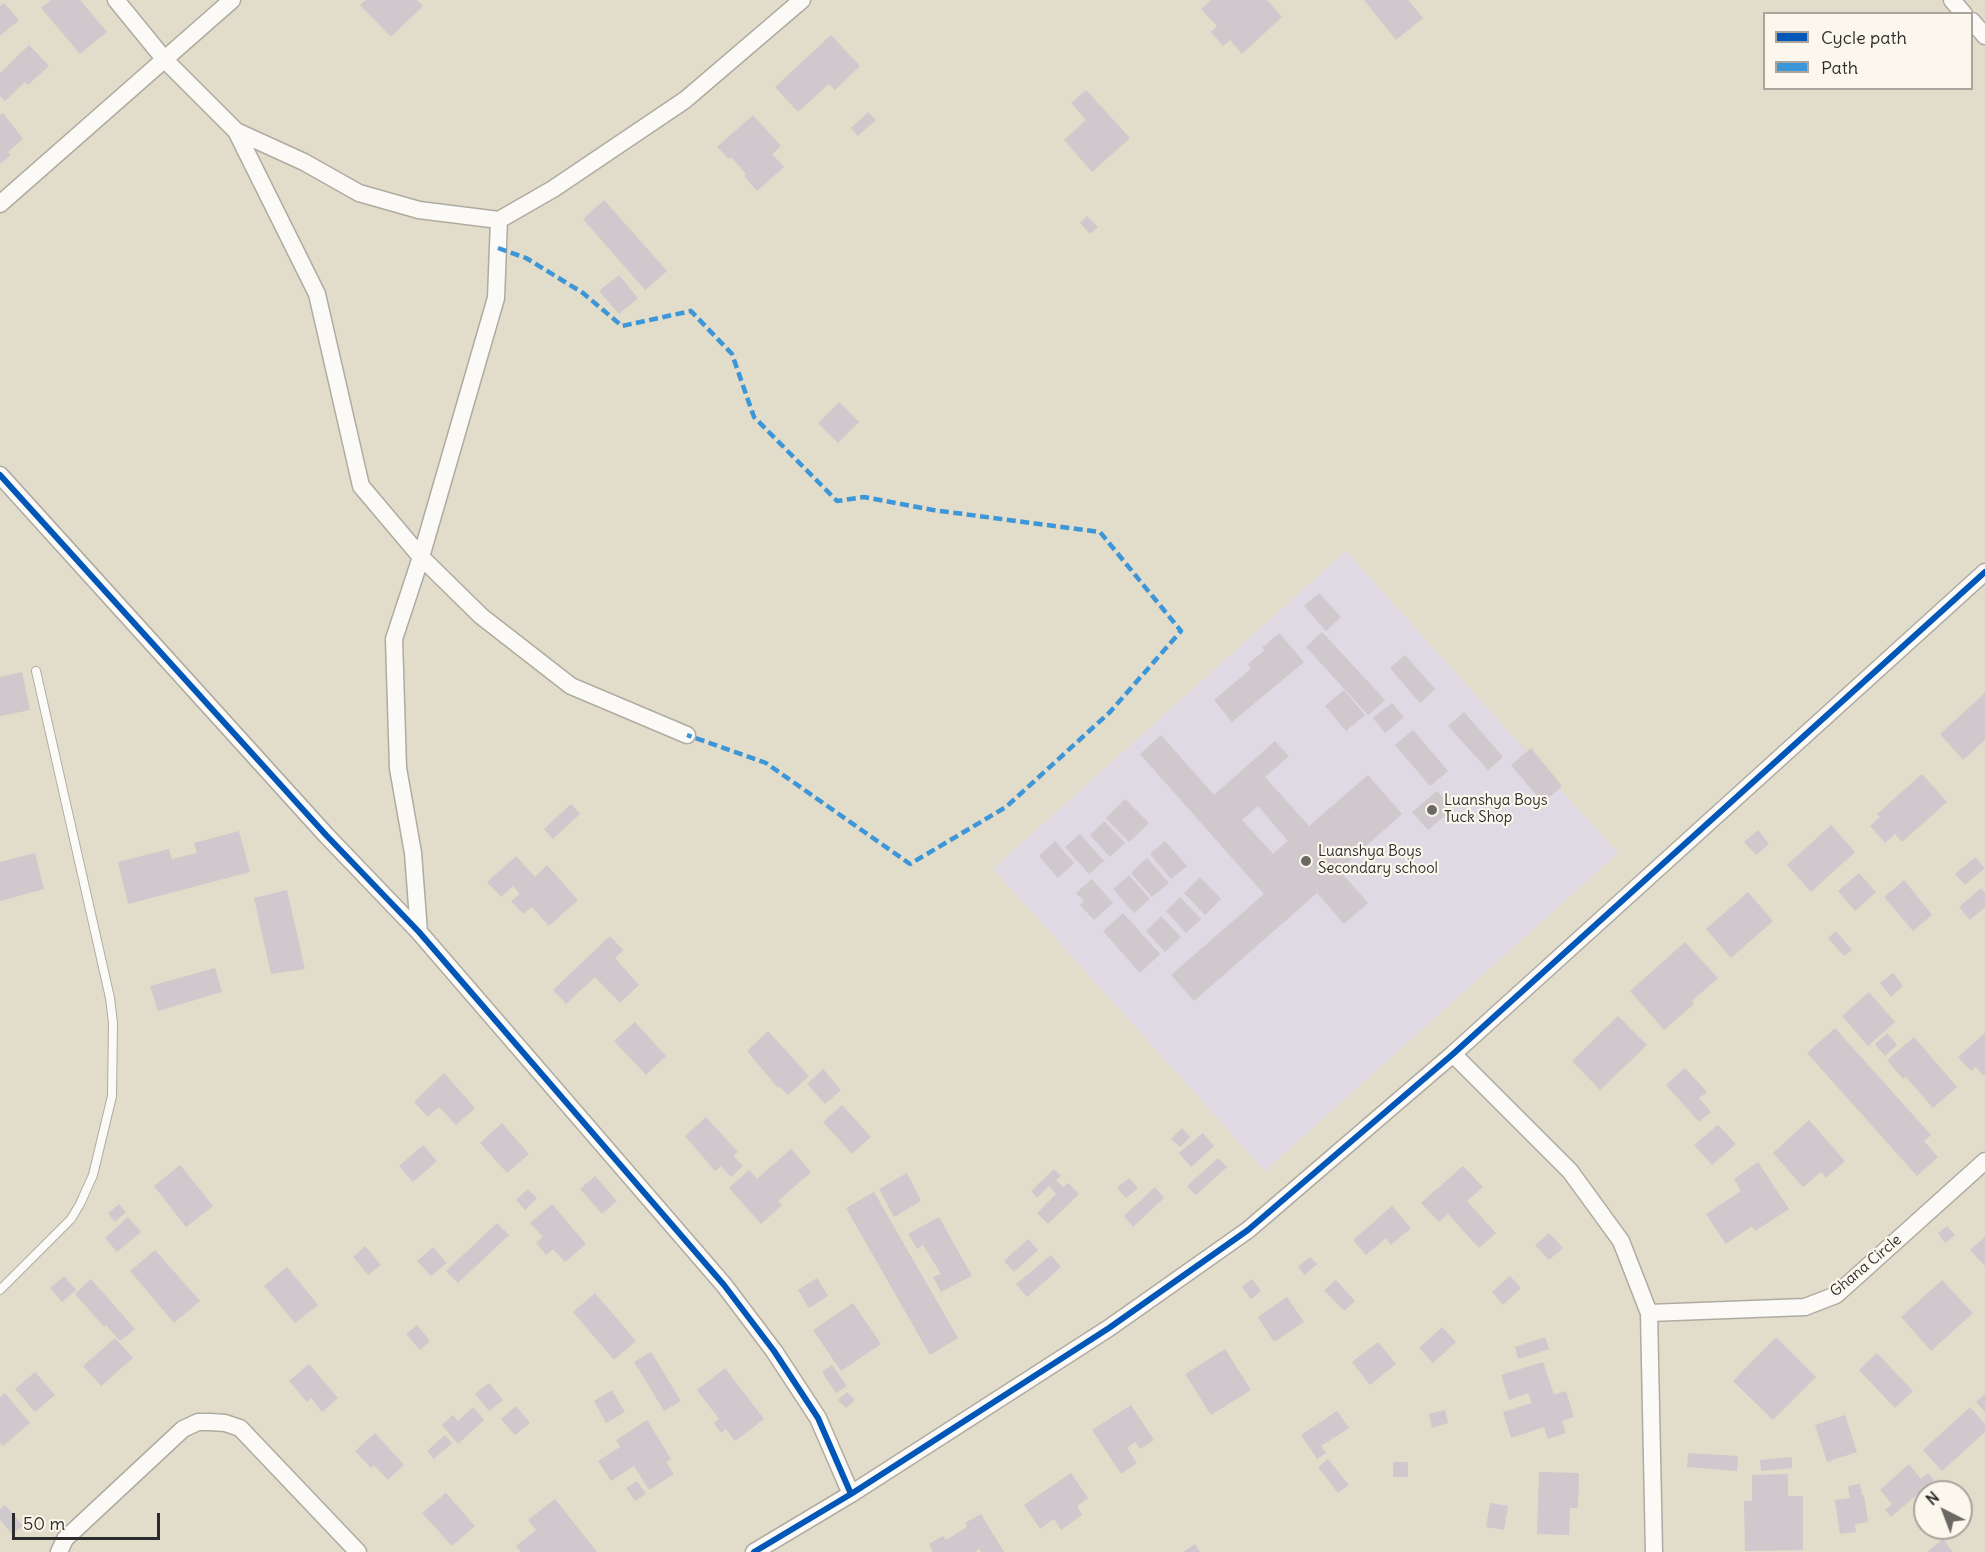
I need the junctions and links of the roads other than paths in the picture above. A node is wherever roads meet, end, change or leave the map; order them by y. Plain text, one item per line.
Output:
1 (116, 0) edge
2 (232, 0) edge
3 (802, 0) edge
4 (1952, 0) edge
5 (1962, 12) edge
6 (1973, 23) edge
7 (1985, 36) edge
8 (165, 60) junction
9 (236, 131) junction
10 (0, 204) edge
11 (499, 220) junction
12 (0, 475) edge
13 (421, 557) junction
14 (1985, 572) edge
15 (36, 671) dead end
16 (687, 735) dead end
17 (419, 932) junction
18 (1454, 1054) junction
19 (1985, 1161) edge
20 (0, 1290) edge
21 (1648, 1312) junction
22 (851, 1494) junction
23 (59, 1552) edge
24 (358, 1552) edge
25 (754, 1552) edge
26 (1654, 1552) edge

1 - 8 street
2 - 8 street
3 - 11 street
4 - 5 street
6 - 7 street
8 - 9 street
8 - 10 street
9 - 11 street
9 - 13 street
11 - 13 street
12 - 17 street
13 - 16 street
13 - 17 street
14 - 18 street
15 - 20 lane
17 - 22 street
18 - 21 street
18 - 22 street
19 - 21 street, Ghana Circle
21 - 26 street
22 - 25 street
23 - 24 street

